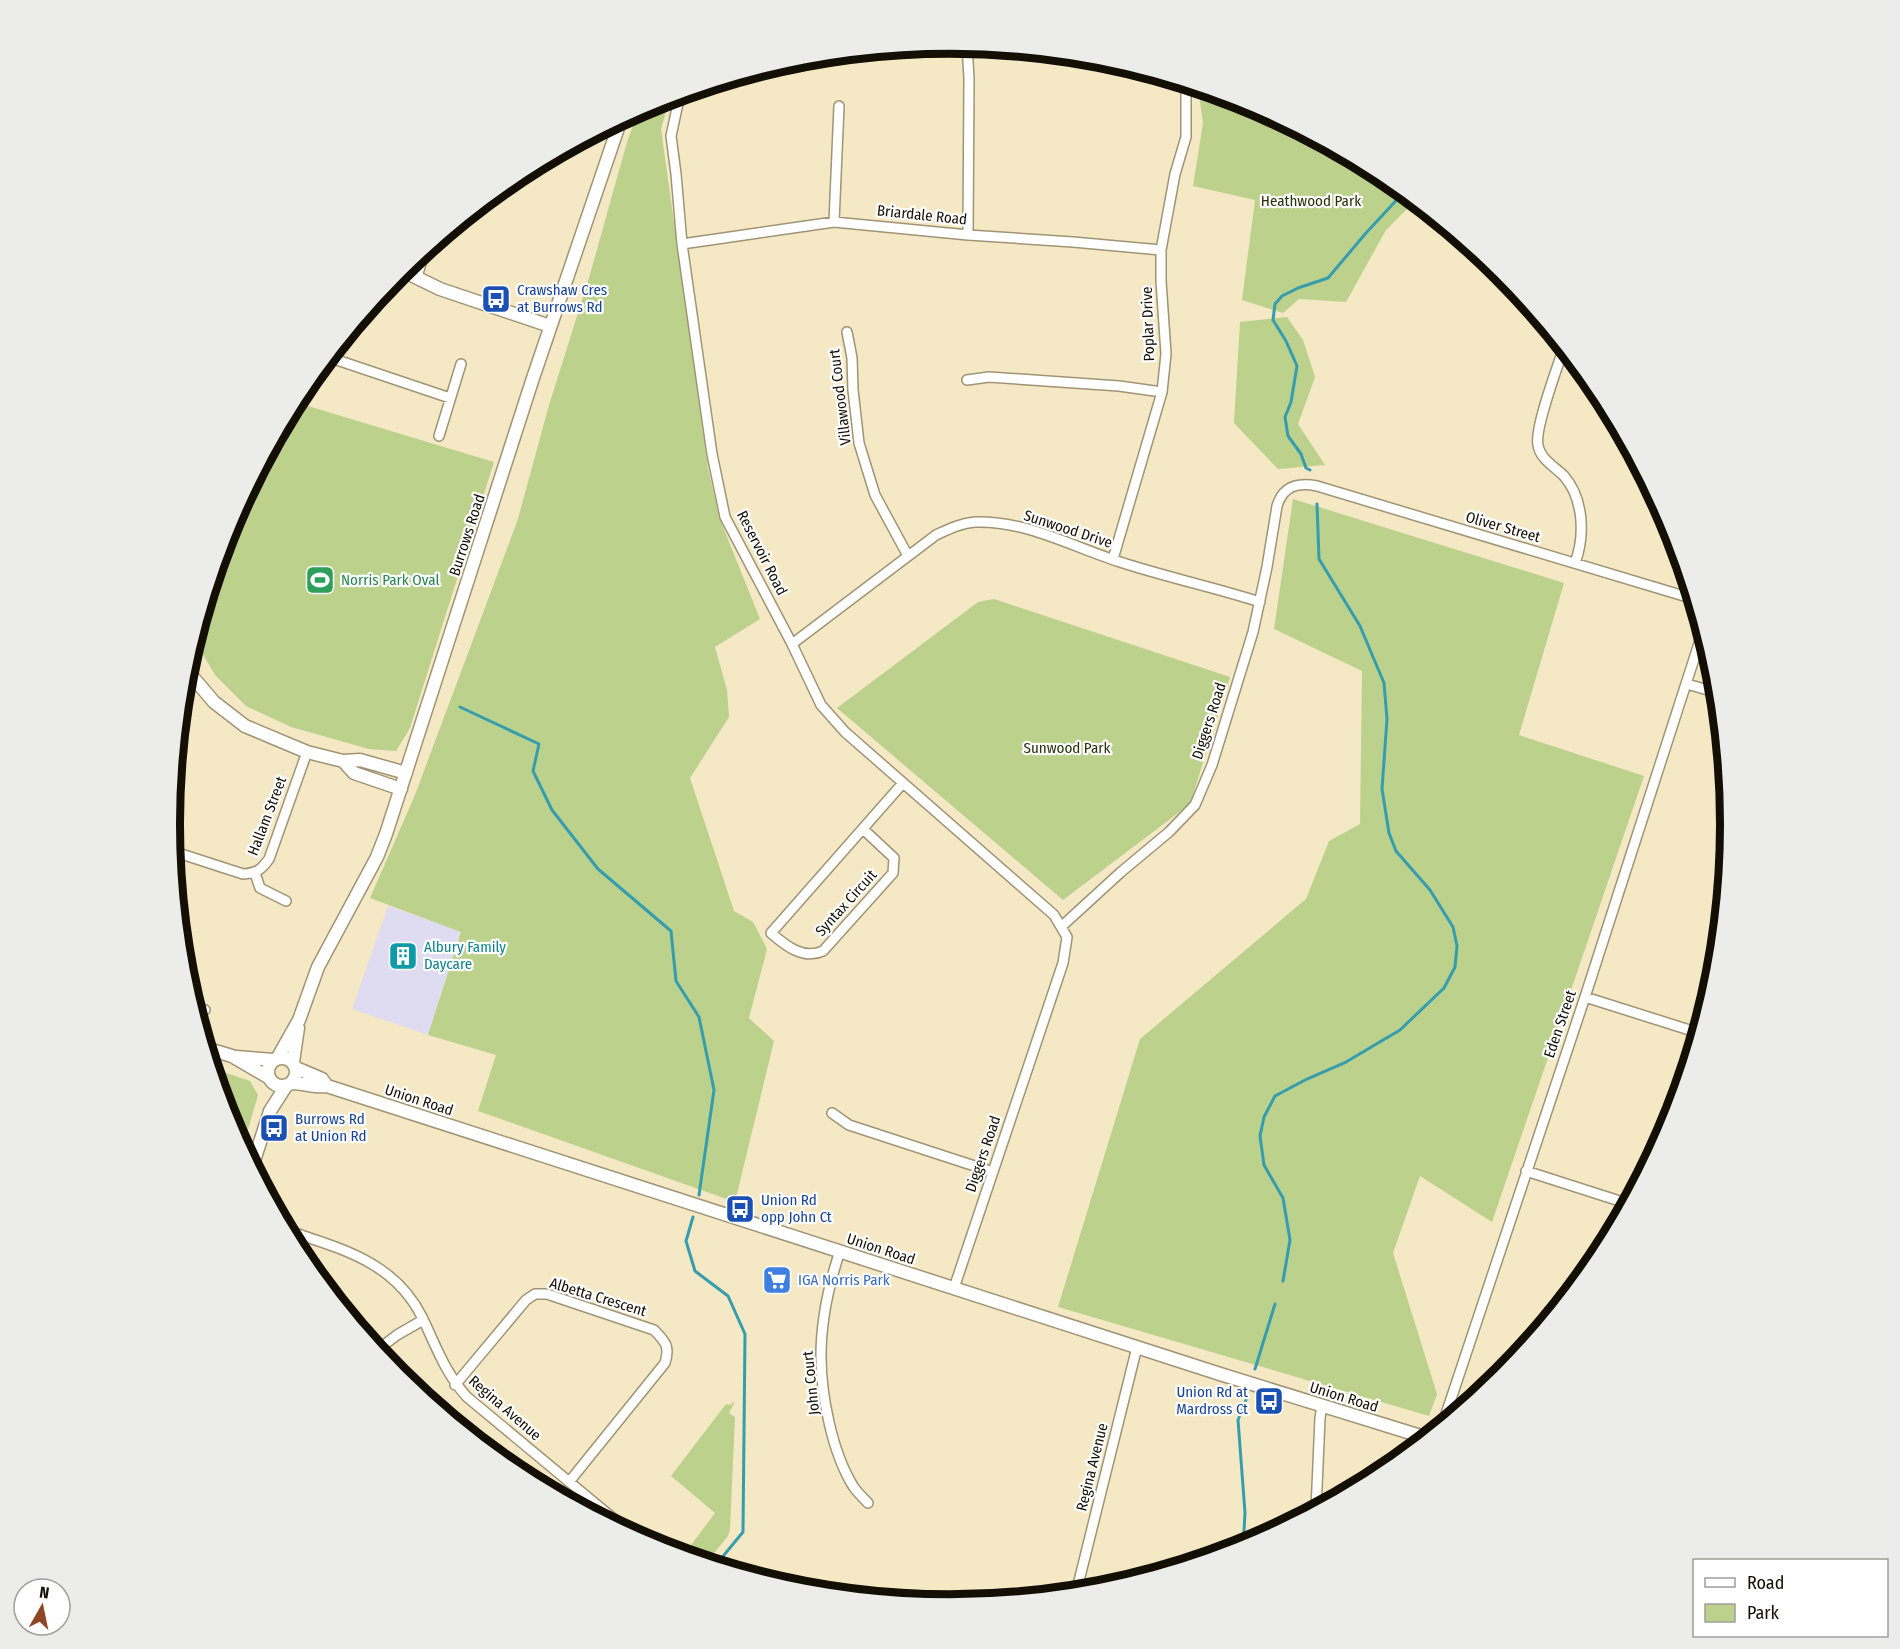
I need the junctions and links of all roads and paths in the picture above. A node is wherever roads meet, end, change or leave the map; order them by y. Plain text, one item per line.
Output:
1 (968, 55) edge
2 (1186, 91) edge
3 (678, 104) edge
4 (839, 106) dead end
5 (617, 129) edge
6 (834, 222) junction
7 (968, 235) junction
8 (682, 244) junction
9 (1161, 250) junction
10 (421, 265) edge
11 (411, 275) edge
12 (417, 278) junction
13 (550, 326) junction
14 (847, 332) dead end
15 (1561, 355) edge
16 (336, 360) edge
17 (461, 364) dead end
18 (968, 380) dead end
19 (1162, 392) junction
20 (450, 398) junction
21 (439, 436) dead end
22 (1304, 483) joint
23 (908, 556) junction
24 (1113, 560) junction
25 (1575, 563) junction
26 (1686, 596) edge
27 (1260, 602) junction
28 (792, 644) junction
29 (1699, 645) edge
30 (193, 678) edge
31 (1687, 684) junction
32 (1709, 690) edge
33 (307, 752) junction
34 (343, 761) junction
35 (406, 773) junction
36 (903, 783) junction
37 (401, 789) junction
38 (863, 829) junction
39 (181, 854) edge
40 (255, 873) junction
41 (286, 901) dead end
42 (1062, 926) junction
43 (1585, 997) junction
44 (299, 1020) junction
45 (1692, 1031) edge
46 (213, 1050) edge
47 (232, 1056) junction
48 (275, 1060) junction
49 (295, 1065) junction
50 (270, 1080) junction
51 (289, 1085) junction
52 (327, 1086) junction
53 (270, 1111) junction
54 (832, 1113) dead end
55 (255, 1157) edge
56 (1526, 1171) junction
57 (993, 1172) junction
58 (1621, 1202) edge
59 (298, 1234) edge
60 (840, 1251) junction
61 (954, 1288) junction
62 (423, 1320) junction
63 (383, 1346) edge
64 (1137, 1347) junction
65 (455, 1385) junction
66 (1322, 1406) junction
67 (1446, 1414) edge
68 (1419, 1436) edge
69 (569, 1482) junction
70 (1316, 1502) edge
71 (868, 1503) dead end
72 (605, 1514) edge
73 (1082, 1583) edge

1 - 7 street
2 - 9 street, Poplar Drive
3 - 8 street, Reservoir Road
4 - 6 street
5 - 13 main road, Burrows Road
6 - 7 street, Briardale Road
6 - 8 street, Briardale Road
7 - 9 street, Briardale Road
8 - 28 street, Reservoir Road
9 - 19 street, Poplar Drive
10 - 12 street
11 - 12 main road
12 - 13 main road
13 - 35 main road, Burrows Road
14 - 23 street, Villawood Court
15 - 25 street
16 - 20 street
17 - 20 street
18 - 19 street
19 - 24 street, Poplar Drive
20 - 21 street
22 - 25 street, Oliver Street
22 - 27 street, Diggers Road
23 - 24 street, Sunwood Drive
23 - 28 street, Sunwood Drive
24 - 27 street, Sunwood Drive
25 - 26 street, Oliver Street
27 - 42 street, Diggers Road
28 - 36 street, Reservoir Road
29 - 31 street, Eden Street
30 - 33 main road
31 - 32 street
31 - 43 street, Eden Street
33 - 34 main road
33 - 40 street, Hallam Street
34 - 35 main road
34 - 37 main road
35 - 37 main road, Burrows Road
36 - 38 street
36 - 42 street, Reservoir Road
37 - 44 main road, Burrows Road
38 - 38 street, Syntax Circuit
39 - 40 street, Hallam Street
40 - 41 street
42 - 57 street, Diggers Road
43 - 45 street
43 - 56 street, Eden Street
44 - 48 main road, Burrows Road
44 - 49 main road, Burrows Road
46 - 47 main road
47 - 48 main road
47 - 50 main road
48 - 49 main road
48 - 50 main road
49 - 51 main road
49 - 52 main road, Union Road
50 - 51 main road
50 - 53 main road
51 - 52 main road, Union Road
51 - 53 main road
52 - 60 main road, Union Road
53 - 55 main road
54 - 57 street
56 - 58 street
56 - 67 street, Eden Street
57 - 61 street, Diggers Road
59 - 62 street, Regina Avenue
60 - 61 main road, Union Road
60 - 71 street, John Court
61 - 64 main road, Union Road
62 - 63 street
62 - 65 street, Regina Avenue
64 - 66 main road, Union Road
64 - 73 street, Regina Avenue
65 - 69 street, Regina Avenue
65 - 69 street, Albetta Crescent
66 - 68 main road, Union Road
66 - 70 street
69 - 72 street, Regina Avenue

